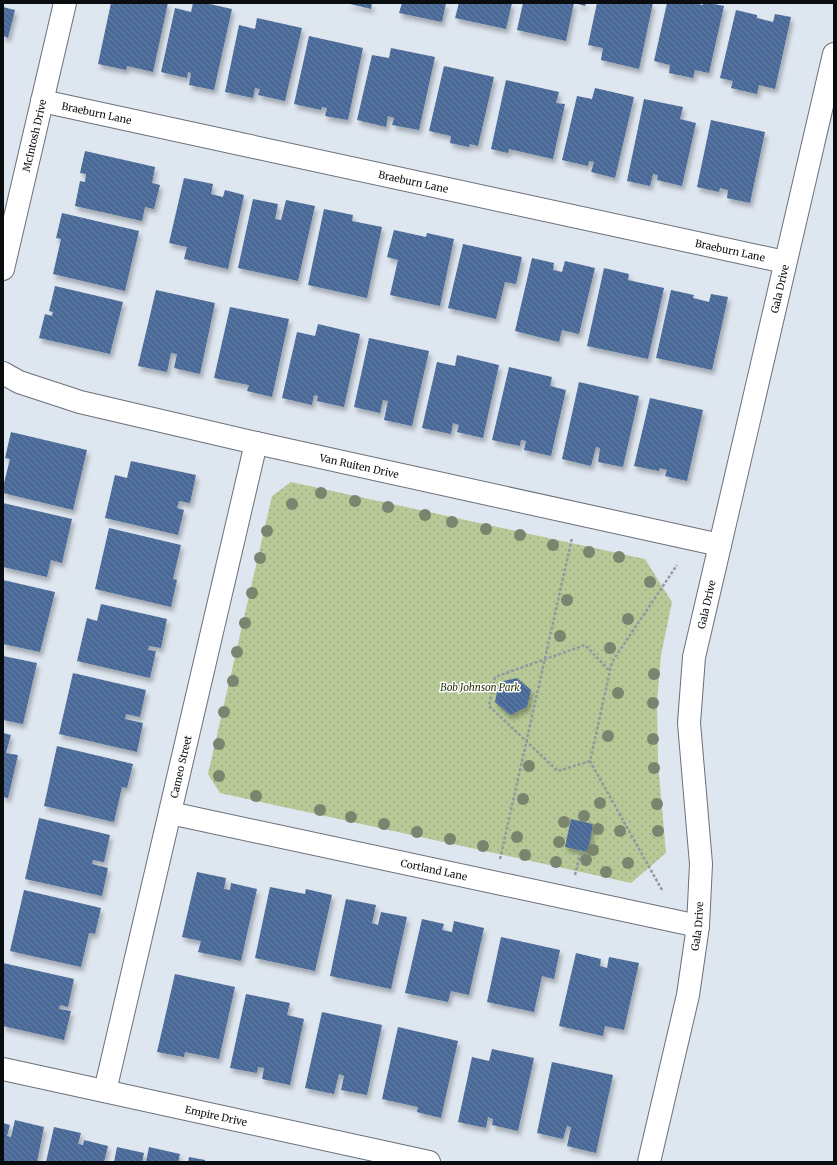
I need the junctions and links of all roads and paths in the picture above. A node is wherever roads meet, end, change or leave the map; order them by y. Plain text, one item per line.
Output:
1 (65, 3) edge
2 (834, 54) edge
3 (42, 101) junction
4 (786, 262) junction
5 (3, 269) edge
6 (3, 373) edge
7 (256, 443) junction
8 (572, 537) dead end
9 (720, 545) junction
10 (677, 565) dead end
11 (544, 659) junction
12 (610, 671) junction
13 (526, 741) junction
14 (590, 761) junction
15 (170, 813) junction
16 (581, 850) dead end
17 (499, 860) dead end
18 (575, 877) dead end
19 (662, 890) dead end
20 (698, 926) junction
21 (3, 1069) edge
22 (105, 1091) junction
23 (429, 1162) edge
24 (649, 1162) edge

1 - 3 street, McIntosh Drive
2 - 4 street, Gala Drive
3 - 4 street, Braeburn Lane
3 - 5 street, McIntosh Drive
4 - 9 street, Gala Drive
6 - 7 street, Van Ruiten Drive
7 - 9 street, Van Ruiten Drive
7 - 15 street, Cameo Street
8 - 11 path
9 - 20 street, Gala Drive
10 - 12 path
11 - 12 path
11 - 13 path
11 - 13 path
12 - 14 path
13 - 14 path
13 - 17 path
14 - 19 path
15 - 20 street, Cortland Lane
15 - 22 street, Cameo Street
16 - 18 path
20 - 24 street, Gala Drive
21 - 22 street, Empire Drive
22 - 23 street, Empire Drive

